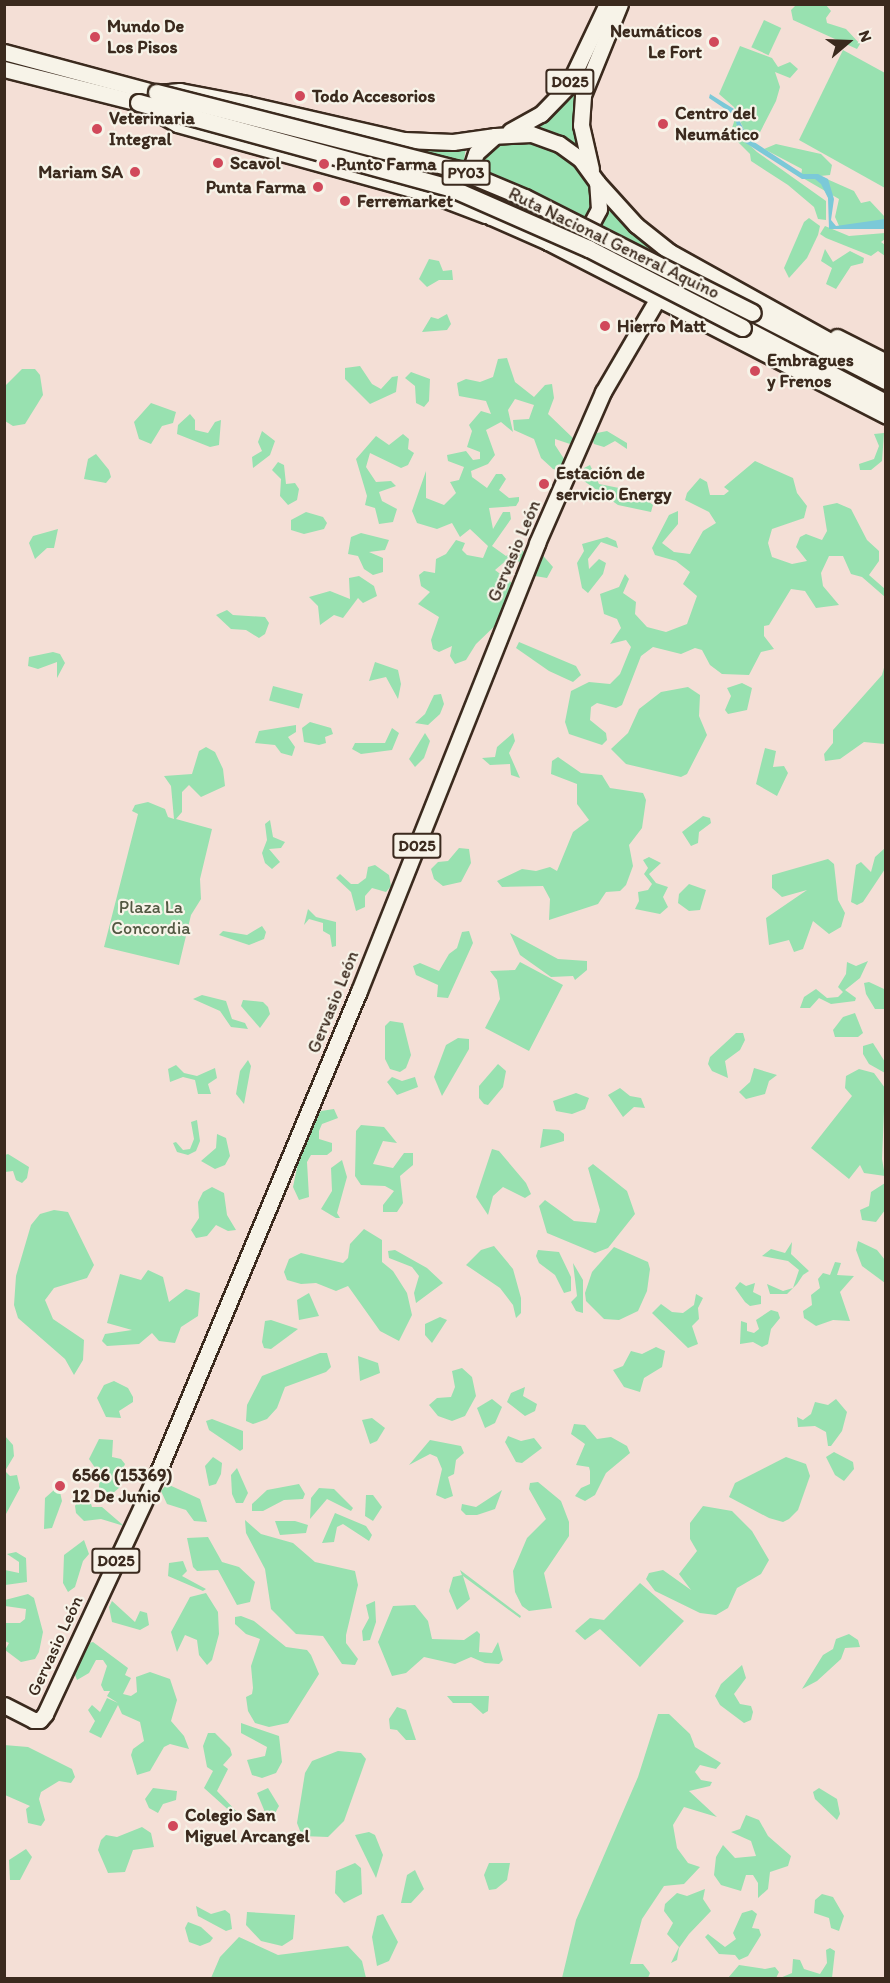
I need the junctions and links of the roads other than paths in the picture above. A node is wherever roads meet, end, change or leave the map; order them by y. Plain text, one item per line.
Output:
1 (607, 4) edge
2 (620, 4) edge
3 (4, 52) edge
4 (4, 69) edge
5 (157, 93) junction
6 (139, 103) junction
7 (500, 134) junction
8 (595, 177) junction
9 (491, 217) junction
10 (548, 242) junction
11 (690, 264) junction
12 (658, 298) junction
13 (885, 362) edge
14 (885, 372) edge
15 (885, 381) edge
16 (885, 403) edge
17 (885, 416) edge
18 (4, 1705) edge

1 - 7 main road, D025
2 - 8 main road, D025
3 - 5 main road, Ruta Nacional General Aquino / PY03
4 - 6 main road, Ruta Nacional General Aquino / PY03
5 - 7 main road, Ruta Nacional General Aquino / PY03
5 - 15 highway, Ruta Nacional General Aquino / PY03, bridge
6 - 9 main road, Ruta Nacional General Aquino / PY03
6 - 16 highway, Ruta Nacional General Aquino / PY03, bridge
7 - 8 main road
7 - 9 main road, D025
8 - 10 main road, D025
8 - 11 main road, Ruta Nacional General Aquino
9 - 10 main road, D025
10 - 12 main road, Ruta Nacional General Aquino
11 - 13 main road
11 - 14 main road, Ruta Nacional General Aquino
12 - 17 main road, Ruta Nacional General Aquino
12 - 18 main road, Gervasio León / D025

